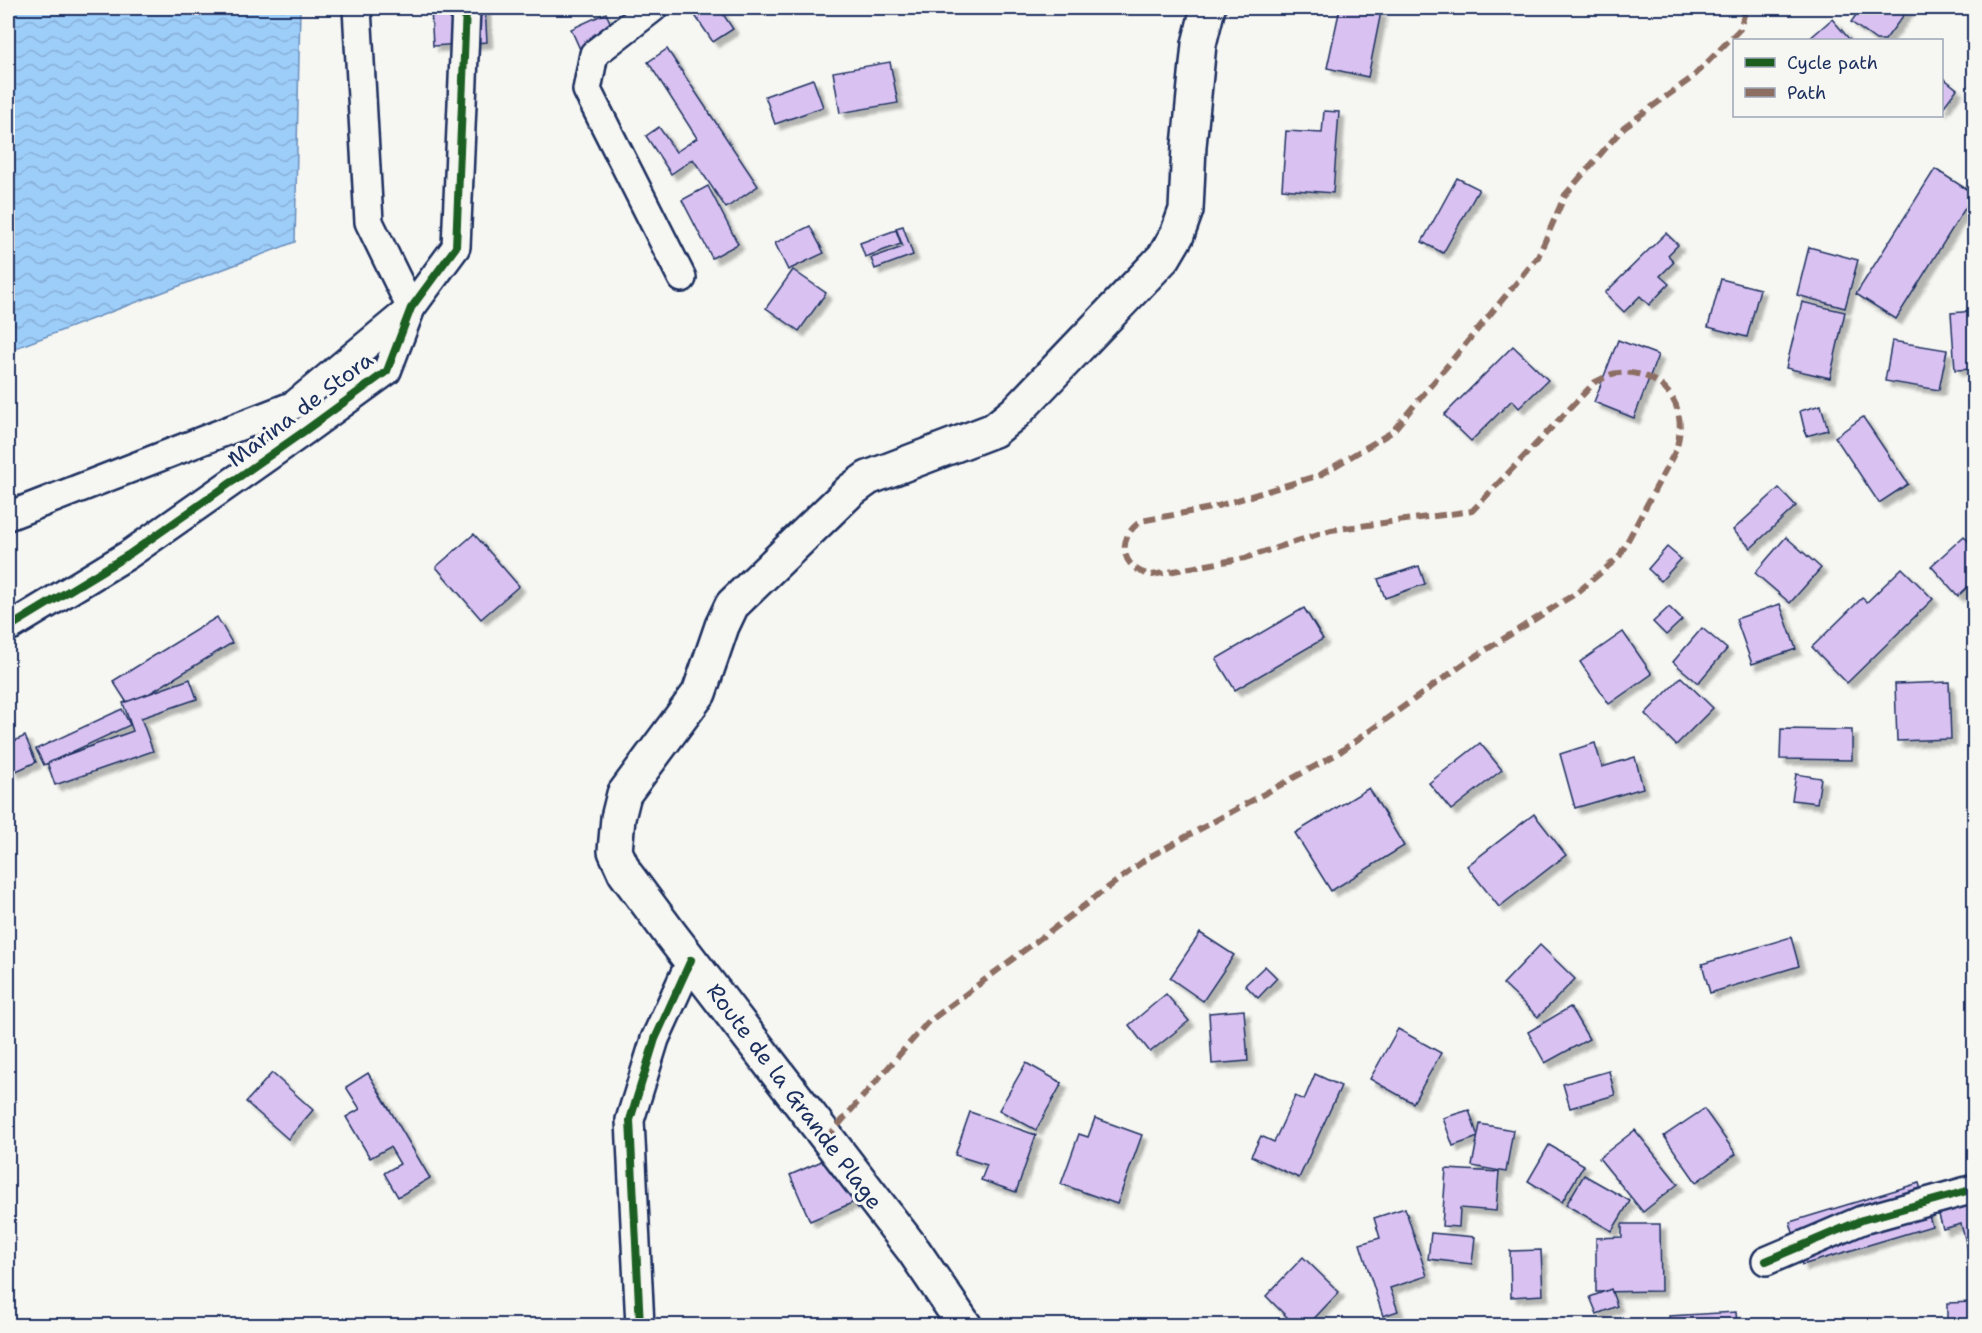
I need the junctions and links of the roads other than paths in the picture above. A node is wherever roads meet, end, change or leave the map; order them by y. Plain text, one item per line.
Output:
1 (357, 8) edge
2 (466, 8) edge
3 (653, 8) edge
4 (1208, 8) edge
5 (682, 278) dead end
6 (411, 308) junction
7 (8, 516) edge
8 (8, 625) edge
9 (692, 960) junction
10 (1974, 1189) edge
11 (1766, 1261) dead end
12 (640, 1326) edge
13 (965, 1326) edge

1 - 6 street
2 - 6 street, Marina de Stora
3 - 5 street
4 - 9 main road, Route de la Grande Plage
6 - 7 street, Marina de Stora
6 - 8 street, Marina de Stora
9 - 12 street
9 - 13 main road, Route de la Grande Plage
10 - 11 street

